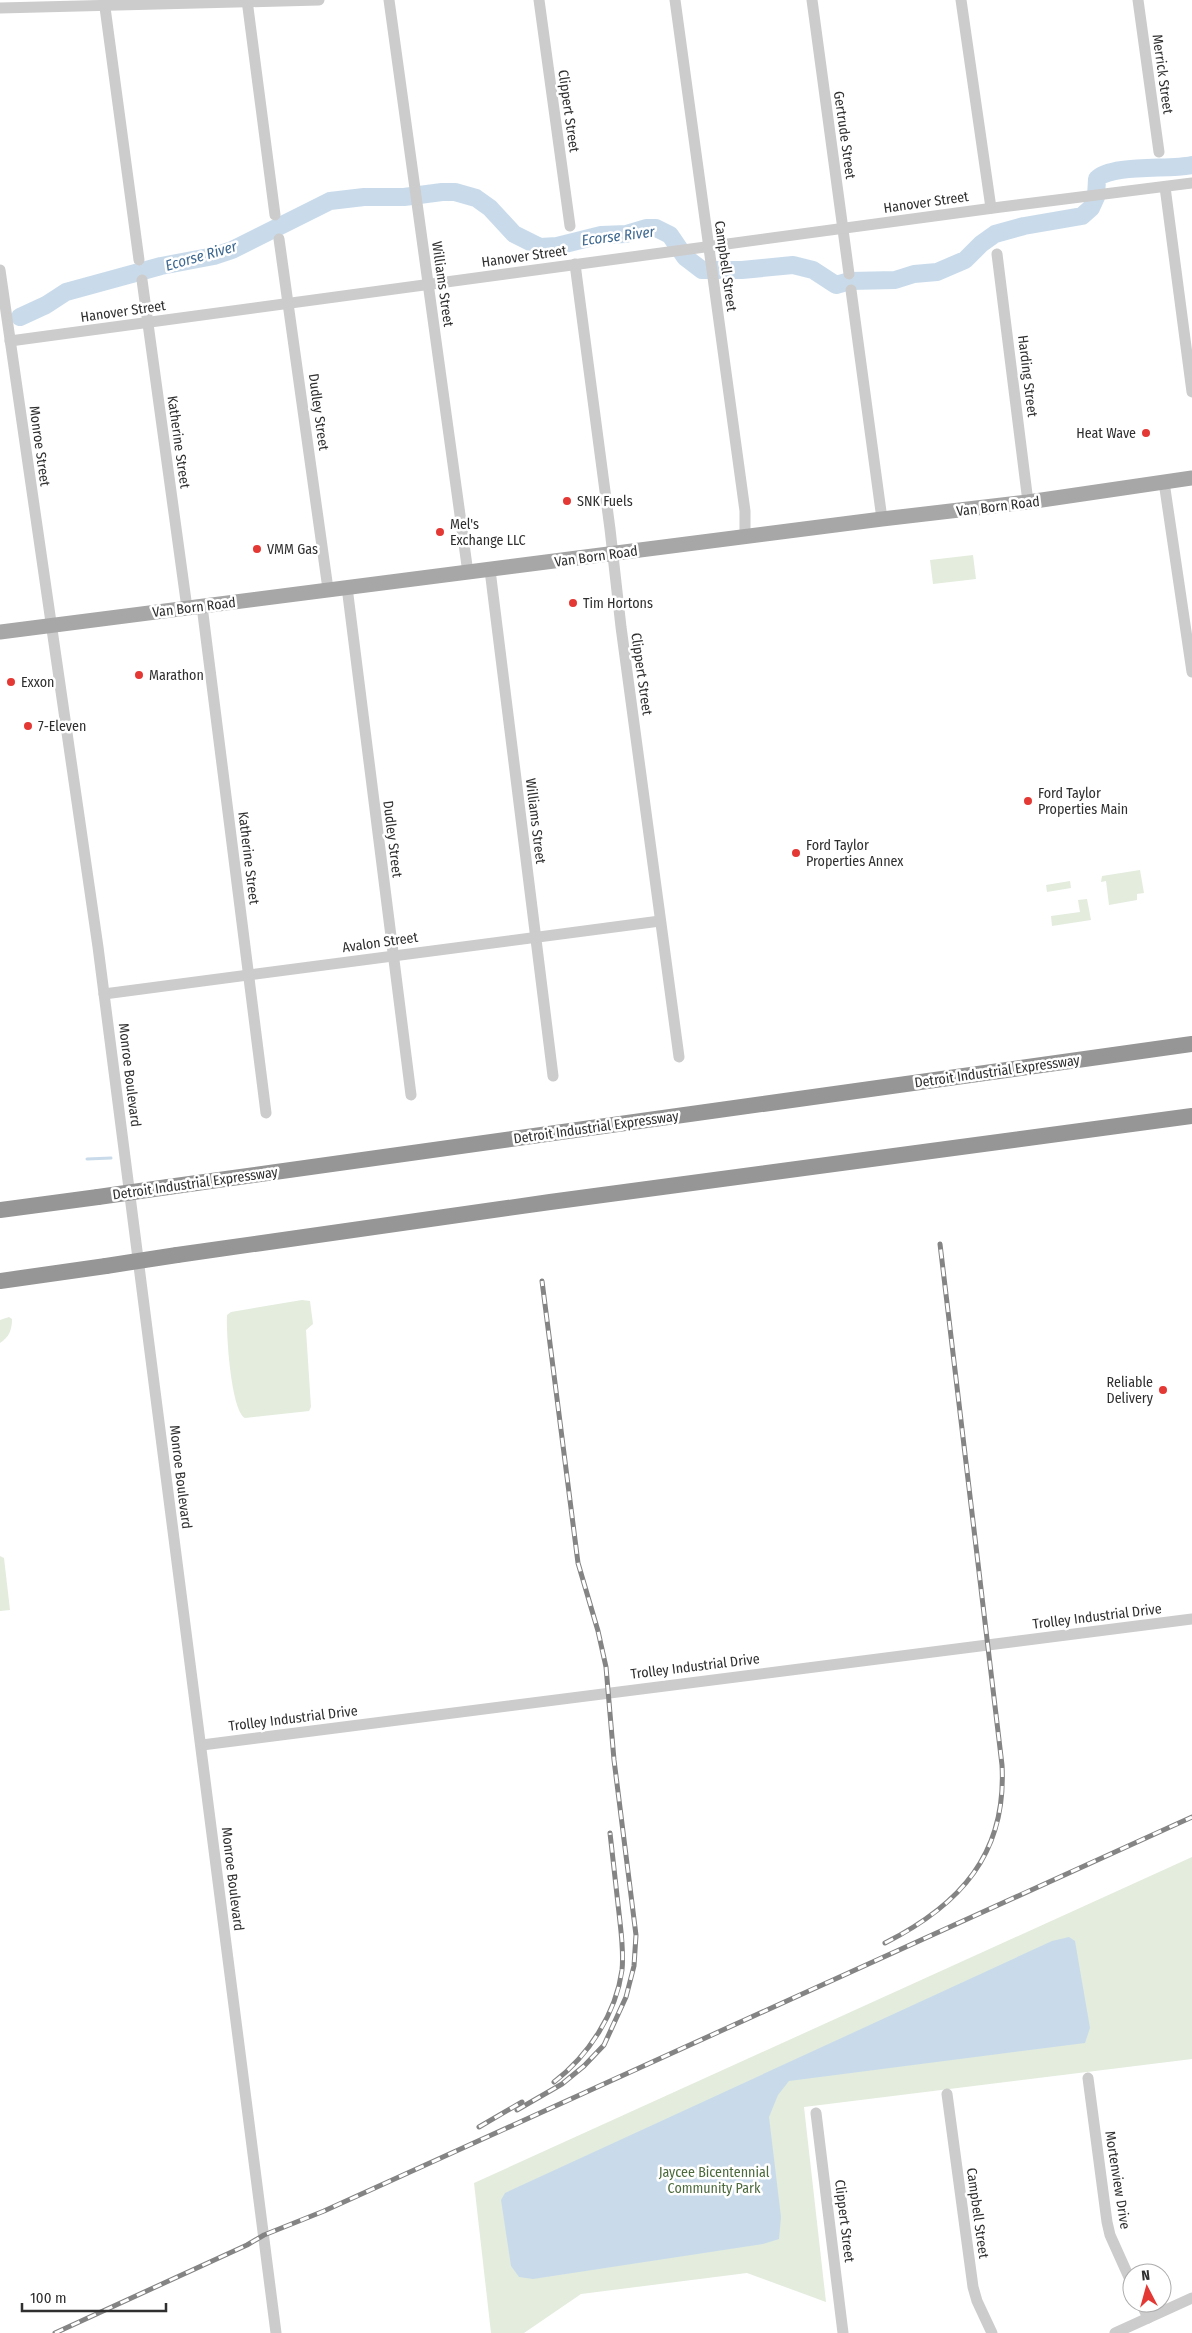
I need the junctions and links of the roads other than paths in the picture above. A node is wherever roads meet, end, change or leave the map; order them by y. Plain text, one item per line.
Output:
1 (319, 0) edge
2 (388, 0) edge
3 (539, 0) edge
4 (675, 0) edge
5 (812, 0) edge
6 (961, 0) edge
7 (1138, 0) edge
8 (247, 1) edge
9 (104, 3) edge
10 (0, 8) edge
11 (1159, 152) dead end
12 (1192, 183) edge
13 (1165, 187) junction
14 (991, 208) junction
15 (275, 215) dead end
16 (570, 226) dead end
17 (843, 228) junction
18 (279, 238) dead end
19 (708, 248) junction
20 (997, 254) dead end
21 (139, 260) dead end
22 (575, 264) junction
23 (0, 270) edge
24 (848, 274) dead end
25 (142, 280) dead end
26 (428, 284) junction
27 (851, 290) dead end
28 (288, 303) junction
29 (148, 323) junction
30 (9, 336) junction
31 (1192, 392) edge
32 (1192, 478) edge
33 (1164, 482) junction
34 (1028, 502) junction
35 (882, 519) junction
36 (745, 537) junction
37 (612, 554) junction
38 (490, 570) junction
39 (468, 573) junction
40 (347, 587) junction
41 (328, 589) junction
42 (194, 607) junction
43 (52, 626) junction
44 (0, 632) edge
45 (1192, 672) edge
46 (660, 921) junction
47 (536, 937) junction
48 (393, 956) junction
49 (249, 975) junction
50 (104, 994) junction
51 (1192, 1044) edge
52 (679, 1057) dead end
53 (553, 1076) dead end
54 (411, 1095) dead end
55 (266, 1113) dead end
56 (1192, 1116) edge
57 (1192, 1120) edge
58 (1153, 1123) junction
59 (0, 1210) edge
60 (0, 1281) edge
61 (1192, 1619) edge
62 (202, 1745) junction
63 (1088, 2078) dead end
64 (947, 2094) dead end
65 (816, 2113) dead end
66 (1123, 2263) edge
67 (1192, 2298) edge
68 (1146, 2313) edge
69 (1148, 2318) junction
70 (1118, 2332) edge
71 (276, 2333) edge
72 (843, 2333) edge
73 (992, 2333) edge

1 - 8 street
2 - 26 street, Williams Street
3 - 16 street, Clippert Street
4 - 19 street, Campbell Street
5 - 17 street, Gertrude Street
6 - 14 street
7 - 11 street, Merrick Street
8 - 9 street
8 - 15 street
9 - 10 street
9 - 21 street
12 - 13 street, Hanover Street
13 - 14 street, Hanover Street
13 - 31 street
14 - 17 street, Hanover Street
17 - 19 street, Hanover Street
17 - 24 street, Gertrude Street
18 - 28 street, Dudley Street
19 - 22 street, Hanover Street
19 - 36 street, Campbell Street
20 - 34 street, Harding Street
22 - 26 street, Hanover Street
22 - 37 street, Clippert Street
23 - 30 street, Monroe Street
25 - 29 street, Katherine Street
26 - 28 street, Hanover Street
26 - 39 street, Williams Street
27 - 35 street
28 - 29 street, Hanover Street
28 - 41 street, Dudley Street
29 - 30 street, Hanover Street
29 - 42 street, Katherine Street
30 - 43 street, Monroe Street
32 - 33 main road, Van Born Road
33 - 34 main road, Van Born Road
33 - 45 street
34 - 35 main road, Van Born Road
35 - 36 main road, Van Born Road
36 - 37 main road, Van Born Road
37 - 38 main road, Van Born Road
37 - 46 street, Clippert Street
38 - 39 main road, Van Born Road
38 - 47 street, Williams Street
39 - 40 main road, Van Born Road
40 - 41 main road, Van Born Road
40 - 48 street, Dudley Street
41 - 42 main road, Van Born Road
42 - 43 main road, Van Born Road
42 - 49 street, Katherine Street
43 - 44 main road, Van Born Road
43 - 50 street, Monroe Boulevard
46 - 47 street, Avalon Street
46 - 52 street, Clippert Street
47 - 48 street, Avalon Street
47 - 53 street, Williams Street
48 - 49 street, Avalon Street
48 - 54 street, Dudley Street
49 - 50 street, Avalon Street
49 - 55 street, Katherine Street
50 - 62 street, Monroe Boulevard
51 - 59 highway, Detroit Industrial Expressway, bridge
56 - 58 highway
57 - 58 highway
58 - 60 highway, bridge
61 - 62 street, Trolley Industrial Drive
62 - 71 street, Monroe Boulevard
63 - 66 street, Mortenview Drive
64 - 73 street, Campbell Street
65 - 72 street, Clippert Street
67 - 69 street
68 - 69 street
69 - 70 street

